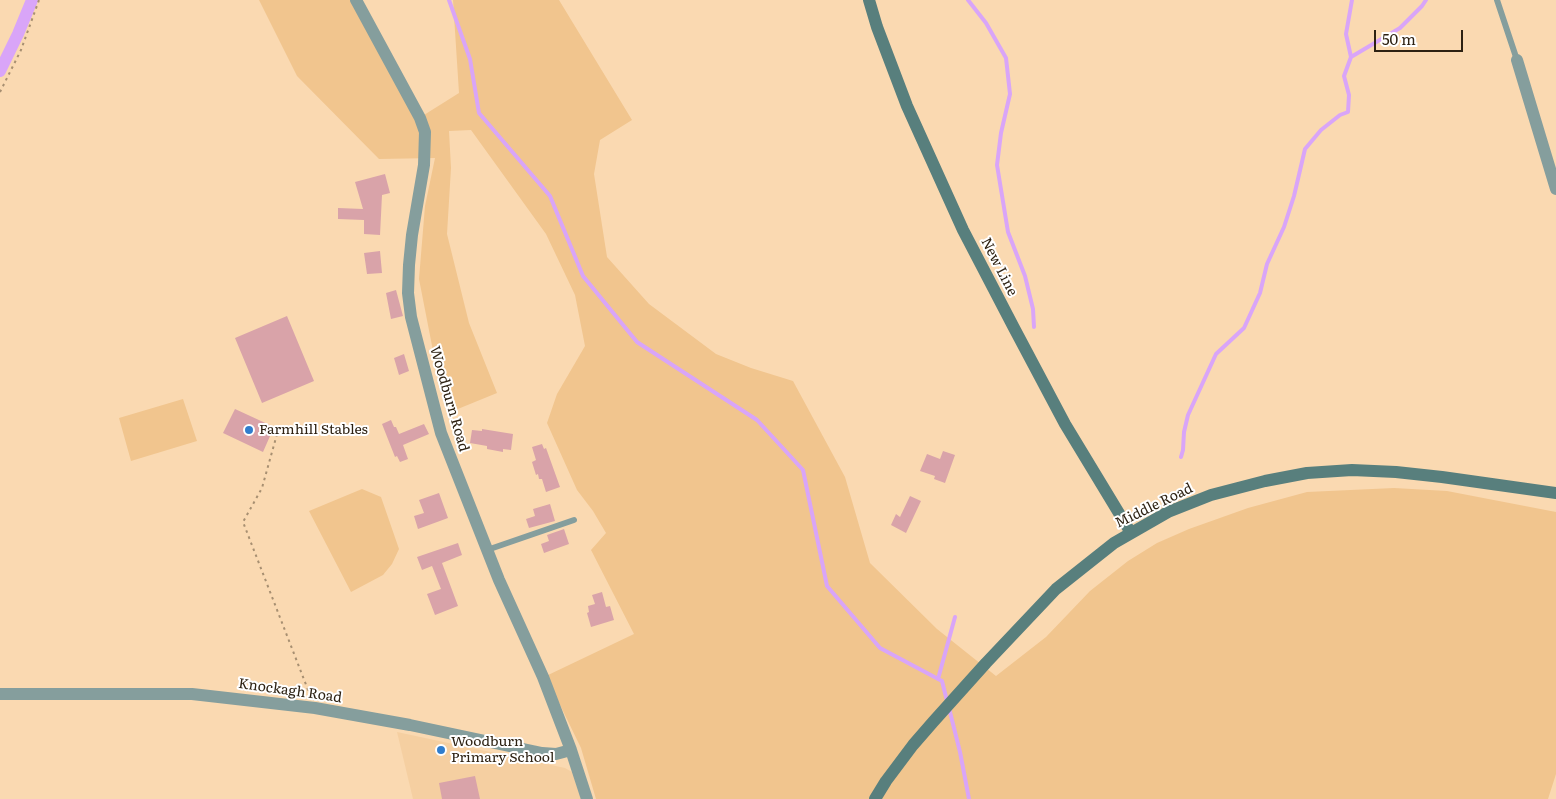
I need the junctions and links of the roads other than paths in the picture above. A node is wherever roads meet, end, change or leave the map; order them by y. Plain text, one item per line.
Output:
1 (356, 0) edge
2 (869, 0) edge
3 (1497, 0) edge
4 (1516, 60) joint
5 (1556, 189) edge
6 (1556, 493) edge
7 (574, 520) dead end
8 (1131, 533) junction
9 (487, 550) junction
10 (0, 694) edge
11 (571, 750) junction
12 (587, 799) edge
13 (875, 799) edge

1 - 9 street, Woodburn Road
2 - 8 main road, New Line
3 - 4 lane
4 - 5 street
6 - 8 main road, Middle Road
7 - 9 lane
8 - 13 main road, Middle Road
9 - 11 street, Woodburn Road
10 - 11 street, Knockagh Road
11 - 12 street, Woodburn Road

